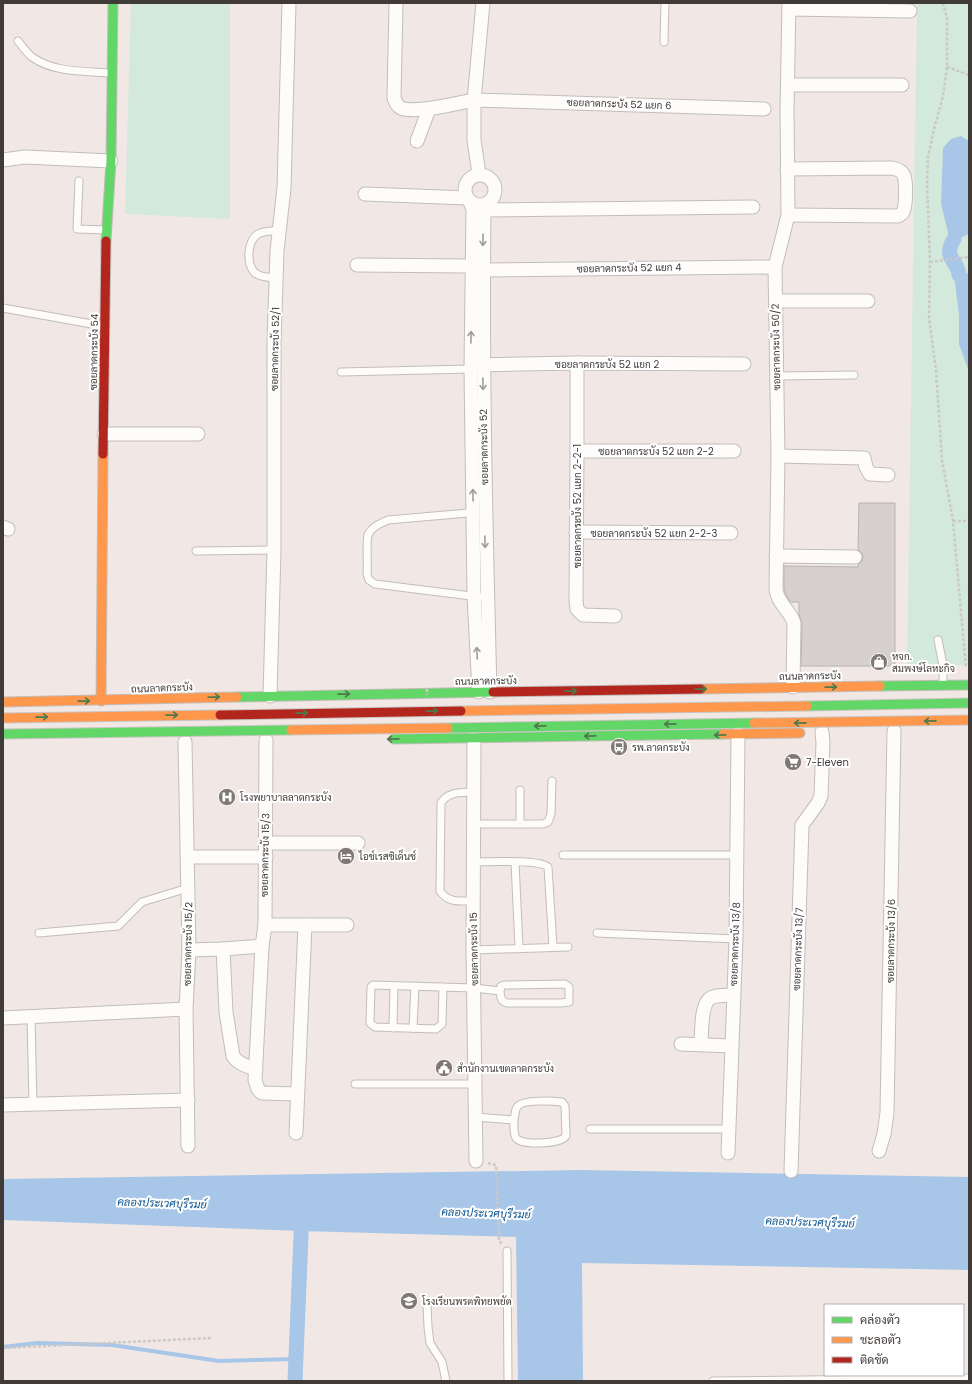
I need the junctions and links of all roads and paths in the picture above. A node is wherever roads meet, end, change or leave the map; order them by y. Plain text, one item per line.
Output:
1 (113, 3) edge
2 (289, 3) edge
3 (396, 3) edge
4 (483, 3) edge
5 (665, 3) edge
6 (943, 3) edge
7 (789, 6) edge
8 (910, 11) dead end
9 (18, 41) dead end
10 (664, 42) dead end
11 (947, 67) junction
12 (112, 73) junction
13 (969, 75) edge
14 (788, 85) junction
15 (902, 86) dead end
16 (474, 100) junction
17 (429, 109) junction
18 (764, 109) dead end
19 (417, 141) dead end
20 (3, 160) edge
21 (111, 161) junction
22 (787, 169) junction
23 (479, 174) junction
24 (79, 181) dead end
25 (365, 194) dead end
26 (469, 200) junction
27 (486, 207) junction
28 (753, 207) dead end
29 (788, 215) junction
30 (106, 230) junction
31 (279, 230) junction
32 (968, 257) edge
33 (930, 262) junction
34 (357, 265) dead end
35 (775, 266) junction
36 (478, 268) junction
37 (276, 278) junction
38 (776, 301) junction
39 (868, 301) dead end
40 (3, 308) edge
41 (105, 327) junction
42 (577, 363) junction
43 (744, 364) dead end
44 (477, 367) junction
45 (341, 372) dead end
46 (854, 375) dead end
47 (776, 376) junction
48 (104, 434) junction
49 (198, 434) dead end
50 (578, 451) junction
51 (734, 451) dead end
52 (778, 456) junction
53 (888, 475) dead end
54 (479, 515) junction
55 (953, 521) junction
56 (969, 521) edge
57 (576, 532) junction
58 (731, 533) dead end
59 (274, 550) junction
60 (196, 551) dead end
61 (776, 556) junction
62 (855, 558) dead end
63 (480, 597) junction
64 (615, 616) dead end
65 (938, 640) dead end
66 (966, 674) dead end
67 (943, 685) junction
68 (969, 685) edge
69 (793, 687) junction
70 (485, 692) junction
71 (270, 696) junction
72 (102, 700) junction
73 (3, 702) edge
74 (969, 703) edge
75 (3, 718) edge
76 (969, 720) edge
77 (894, 731) dead end
78 (818, 732) joint
79 (3, 734) edge
80 (738, 734) junction
81 (474, 738) junction
82 (386, 739) dead end
83 (266, 740) dead end
84 (102, 742) dead end
85 (185, 742) dead end
86 (552, 781) dead end
87 (520, 790) dead end
88 (474, 792) junction
89 (474, 824) junction
90 (520, 824) junction
91 (266, 843) junction
92 (358, 843) dead end
93 (563, 855) dead end
94 (736, 855) junction
95 (188, 857) junction
96 (266, 857) junction
97 (474, 862) junction
98 (515, 862) junction
99 (188, 888) junction
100 (473, 901) junction
101 (264, 925) junction
102 (305, 925) junction
103 (346, 925) dead end
104 (39, 933) dead end
105 (597, 933) dead end
106 (736, 939) junction
107 (262, 946) junction
108 (568, 947) dead end
109 (519, 948) junction
110 (553, 948) junction
111 (223, 949) junction
112 (189, 950) junction
113 (473, 950) junction
114 (394, 986) junction
115 (415, 986) junction
116 (443, 987) junction
117 (474, 988) junction
118 (500, 991) junction
119 (733, 995) junction
120 (186, 1009) junction
121 (31, 1017) junction
122 (3, 1018) edge
123 (393, 1028) junction
124 (413, 1028) junction
125 (681, 1044) dead end
126 (701, 1044) junction
127 (731, 1046) junction
128 (256, 1069) junction
129 (355, 1084) dead end
130 (474, 1084) junction
131 (297, 1094) junction
132 (188, 1100) junction
133 (33, 1104) junction
134 (3, 1105) edge
135 (475, 1117) junction
136 (514, 1120) junction
137 (590, 1129) dead end
138 (729, 1129) junction
139 (296, 1133) dead end
140 (188, 1146) dead end
141 (879, 1151) dead end
142 (728, 1153) dead end
143 (476, 1161) joint
144 (791, 1171) dead end
145 (507, 1252) joint
146 (427, 1305) dead end
147 (211, 1338) dead end
148 (3, 1348) edge
149 (969, 1378) edge
150 (446, 1381) edge
151 (508, 1381) edge
152 (713, 1381) edge

1 - 12 main road, ซอยลาดกระบัง 54
2 - 31 street, ซอยลาดกระบัง 52/1
3 - 17 street, ซอยลาดกระบัง 52 แยก 6
4 - 16 street
5 - 10 lane
6 - 11 path
7 - 8 street
7 - 14 street, ซอยลาดกระบัง 50/2
9 - 12 lane
11 - 13 path
11 - 33 path
12 - 21 main road, ซอยลาดกระบัง 54
14 - 15 street
14 - 22 street, ซอยลาดกระบัง 50/2
16 - 17 street, ซอยลาดกระบัง 52 แยก 6
16 - 18 street, ซอยลาดกระบัง 52 แยก 6
16 - 23 street
17 - 19 street
20 - 21 street
21 - 30 main road, ซอยลาดกระบัง 54
22 - 29 street, ซอยลาดกระบัง 50/2
22 - 29 street
23 - 26 street, ซอยลาดกระบัง 52
23 - 27 street, ซอยลาดกระบัง 52
24 - 30 lane
25 - 26 street
26 - 27 street
26 - 36 street, ซอยลาดกระบัง 52
27 - 28 street
27 -> 36 street, ซอยลาดกระบัง 52
29 - 35 street, ซอยลาดกระบัง 50/2
30 - 41 main road, ซอยลาดกระบัง 54
31 - 37 street, ซอยลาดกระบัง 52/1
31 - 37 lane
32 - 33 path
33 - 55 path
34 - 36 street, ซอยลาดกระบัง 52 แยก 4
35 - 36 street, ซอยลาดกระบัง 52 แยก 4
35 - 38 street, ซอยลาดกระบัง 50/2
36 - 44 street, ซอยลาดกระบัง 52
37 - 59 street, ซอยลาดกระบัง 52/1
38 - 39 street
38 - 47 street, ซอยลาดกระบัง 50/2
40 - 41 lane
41 - 48 main road, ซอยลาดกระบัง 54
42 - 43 street, ซอยลาดกระบัง 52 แยก 2
42 - 44 street, ซอยลาดกระบัง 52 แยก 2
42 - 50 street, ซอยลาดกระบัง 52 แยก 2-2-1
44 - 45 lane
44 - 54 street, ซอยลาดกระบัง 52
46 - 47 lane
47 - 52 street, ซอยลาดกระบัง 50/2
48 - 49 street
48 - 72 main road, ซอยลาดกระบัง 54
50 - 51 street, ซอยลาดกระบัง 52 แยก 2-2
50 - 57 street, ซอยลาดกระบัง 52 แยก 2-2-1
52 - 53 street
52 - 61 street, ซอยลาดกระบัง 50/2
54 - 63 street, ซอยลาดกระบัง 52
54 - 63 lane
55 - 56 path
55 - 66 path
57 - 58 street, ซอยลาดกระบัง 52 แยก 2-2-3
57 - 64 street, ซอยลาดกระบัง 52 แยก 2-2-1
59 - 60 lane
59 - 71 street, ซอยลาดกระบัง 52/1
61 - 62 street
61 - 69 street, ซอยลาดกระบัง 50/2
63 - 70 street, ซอยลาดกระบัง 52
65 - 67 lane
67 - 68 main road, ถนนลาดกระบัง
69 -> 67 main road, ถนนลาดกระบัง
70 -> 69 main road, ถนนลาดกระบัง
71 -> 70 main road, ถนนลาดกระบัง
72 -> 71 main road, ถนนลาดกระบัง
73 -> 72 main road, ถนนลาดกระบัง
72 - 84 main road, ซอยลาดกระบัง 54
75 -> 74 main road, bridge
76 -> 79 main road, bridge
77 - 141 street, ซอยลาดกระบัง 13/6
78 - 80 main road
78 - 144 street, ซอยลาดกระบัง 13/7
80 -> 81 main road
80 - 94 street, ซอยลาดกระบัง 13/8
81 -> 82 main road
81 - 88 street, ซอยลาดกระบัง 15
83 - 91 street, ซอยลาดกระบัง 15/3
85 - 95 street, ซอยลาดกระบัง 15/2
86 - 90 lane
87 - 90 lane
88 - 89 street, ซอยลาดกระบัง 15
88 - 100 lane
89 - 90 lane
89 - 97 street, ซอยลาดกระบัง 15
91 - 92 street
91 - 96 street, ซอยลาดกระบัง 15/3
93 - 94 lane
94 - 106 street, ซอยลาดกระบัง 13/8
95 - 96 street
95 - 99 street, ซอยลาดกระบัง 15/2
96 - 101 street, ซอยลาดกระบัง 15/3
97 - 98 lane
97 - 100 street, ซอยลาดกระบัง 15
98 - 109 lane
98 - 110 lane
99 - 104 lane
99 - 112 street, ซอยลาดกระบัง 15/2
100 - 113 street, ซอยลาดกระบัง 15
101 - 102 street
101 - 107 street, ซอยลาดกระบัง 15/3
102 - 103 street
102 - 131 street
105 - 106 lane
106 - 119 street, ซอยลาดกระบัง 13/8
107 - 111 street
107 - 128 street, ซอยลาดกระบัง 15/3
108 - 110 lane
109 - 110 lane
109 - 113 lane
111 - 112 street
111 - 128 street
112 - 120 street, ซอยลาดกระบัง 15/2
113 - 117 street, ซอยลาดกระบัง 15
114 - 115 lane
114 - 123 lane
114 - 123 lane
115 - 116 lane
115 - 124 lane
116 - 117 lane
116 - 124 lane
117 - 118 lane
117 - 130 street, ซอยลาดกระบัง 15
118 - 118 lane
119 - 126 street
119 - 127 street, ซอยลาดกระบัง 13/8
120 - 121 street
120 - 132 street, ซอยลาดกระบัง 15/2
121 - 122 street
121 - 133 lane
123 - 124 lane
125 - 126 street
126 - 127 street
127 - 138 street, ซอยลาดกระบัง 13/8
128 - 131 street, ซอยลาดกระบัง 15/3
129 - 130 lane
130 - 135 street, ซอยลาดกระบัง 15
131 - 139 street
132 - 133 street
132 - 140 street, ซอยลาดกระบัง 15/2
133 - 134 street
135 - 136 lane
135 - 143 street, ซอยลาดกระบัง 15
136 - 136 lane
137 - 138 lane
138 - 142 street, ซอยลาดกระบัง 13/8
143 - 145 path
145 - 151 lane
146 - 150 lane
147 - 148 path
149 - 152 lane

